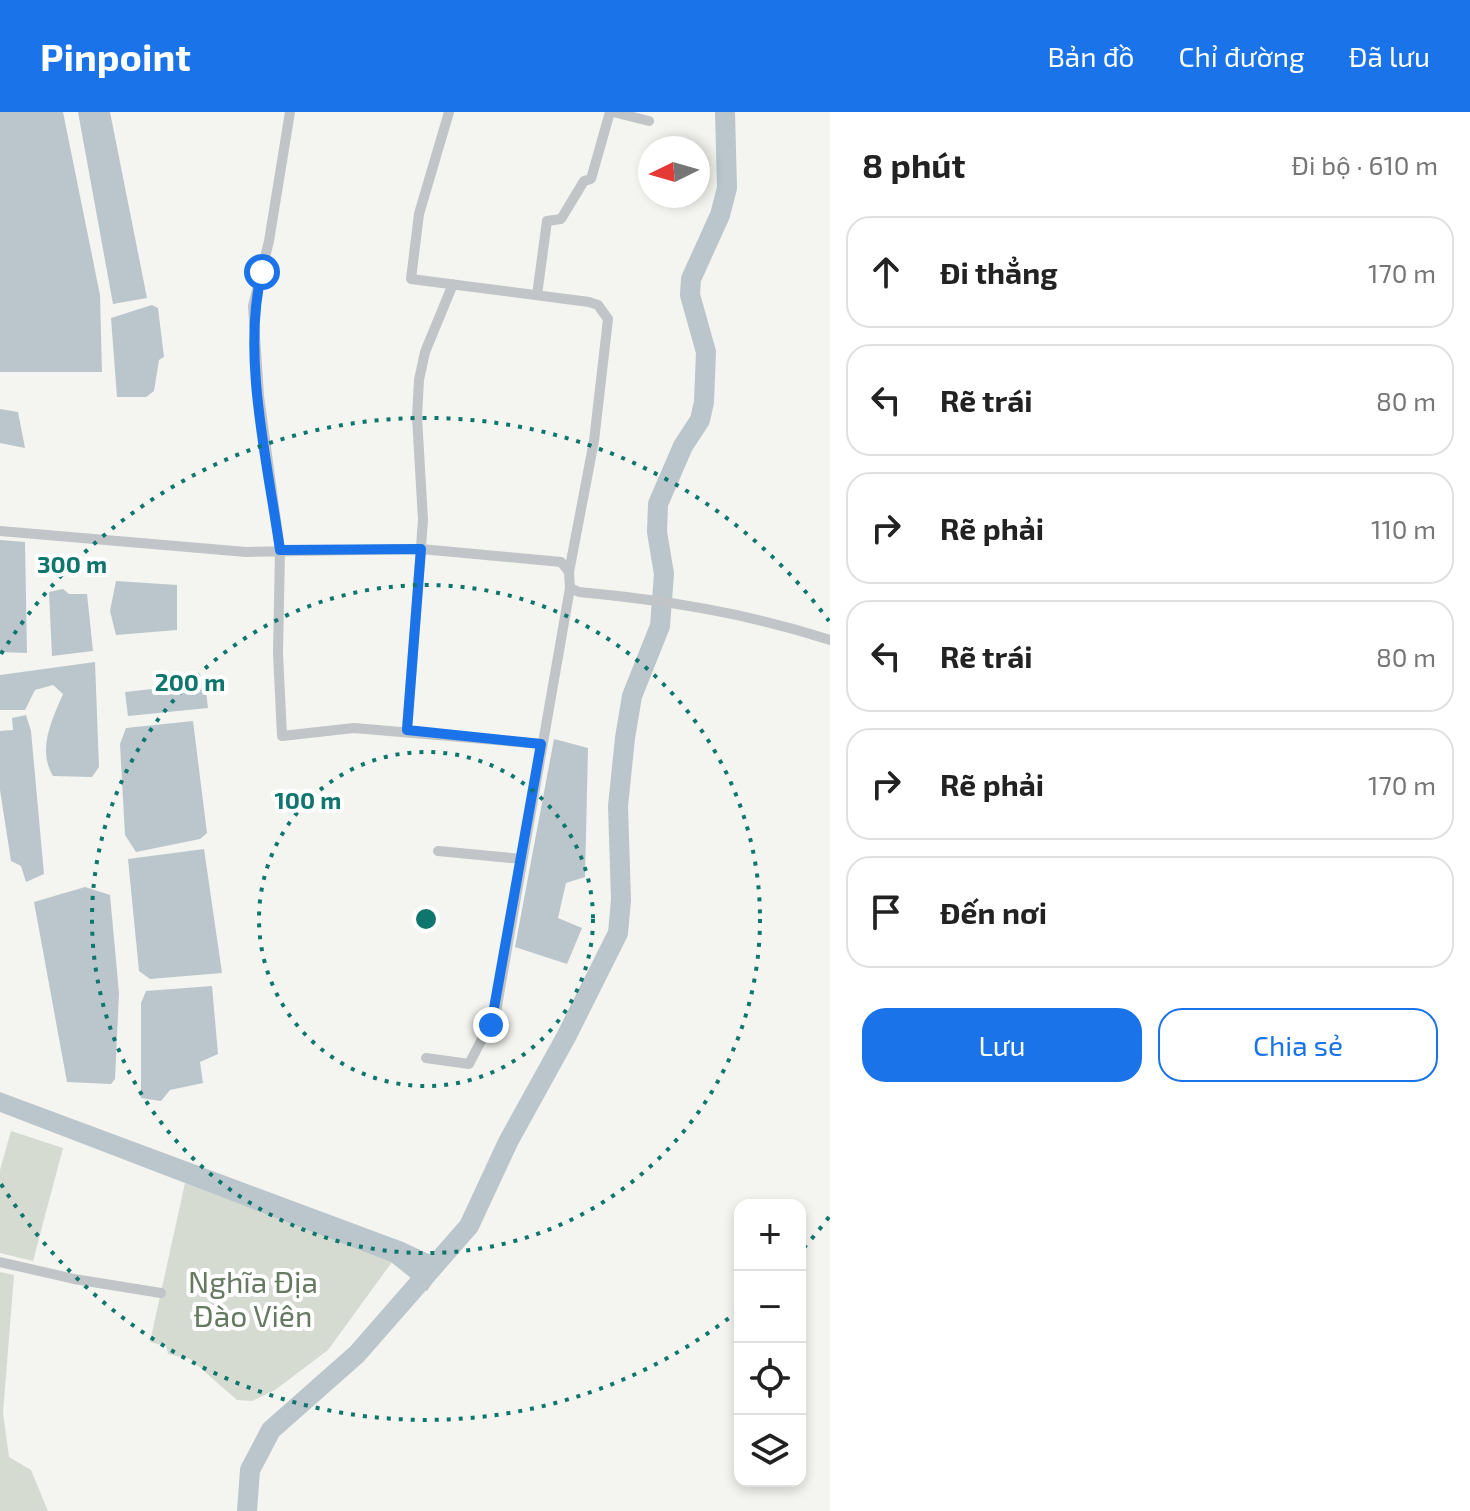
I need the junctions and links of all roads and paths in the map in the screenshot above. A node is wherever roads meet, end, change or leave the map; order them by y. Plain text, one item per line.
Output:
1 (290, 112) edge
2 (449, 112) edge
3 (612, 112) edge
4 (649, 121) dead end
5 (453, 284) junction
6 (537, 295) junction
7 (0, 531) edge
8 (421, 549) junction
9 (280, 550) junction
10 (569, 572) junction
11 (570, 588) junction
12 (830, 640) edge
13 (407, 730) junction
14 (541, 744) junction
15 (438, 851) dead end
16 (522, 859) junction
17 (426, 1058) dead end
18 (0, 1262) edge
19 (161, 1293) dead end

1 - 9 street
2 - 5 street
3 - 4 street
3 - 6 street
5 - 6 street
5 - 8 street
6 - 10 street
7 - 9 street
8 - 9 street
8 - 10 street
8 - 13 street
9 - 13 street
10 - 11 street
11 - 12 street
11 - 14 street
13 - 14 street
14 - 16 street
15 - 16 street
16 - 17 street
18 - 19 street

